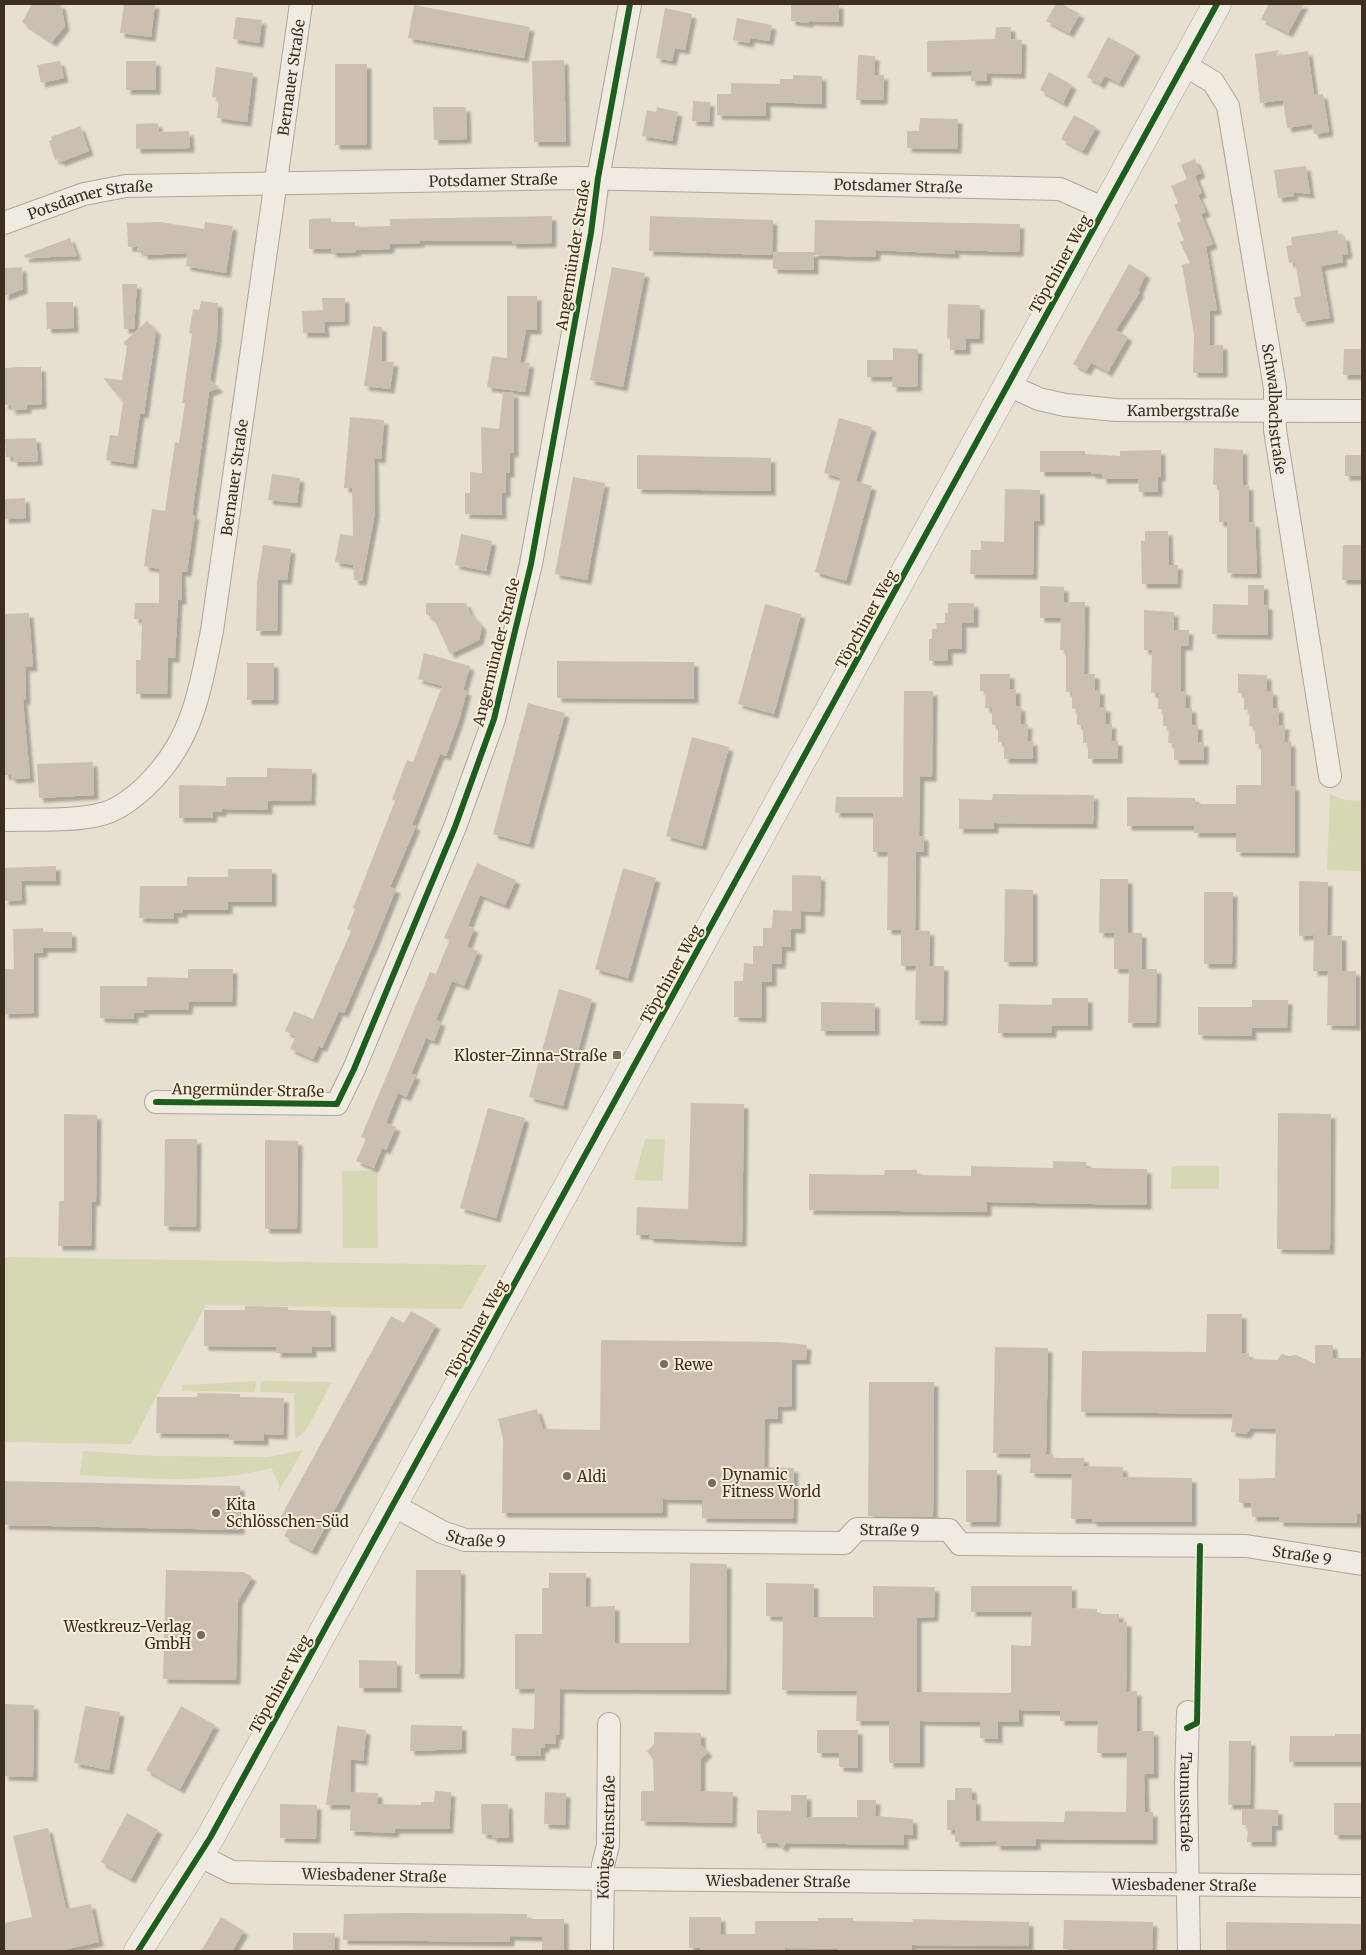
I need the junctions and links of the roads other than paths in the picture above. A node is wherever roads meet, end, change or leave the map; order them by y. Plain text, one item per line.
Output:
1 (300, 4) edge
2 (630, 4) edge
3 (1217, 4) edge
4 (1183, 64) junction
5 (598, 178) junction
6 (276, 183) junction
7 (1105, 209) junction
8 (4, 223) edge
9 (1008, 385) junction
10 (1275, 410) junction
11 (1362, 411) edge
12 (1330, 776) dead end
13 (4, 820) edge
14 (156, 1102) dead end
15 (393, 1504) junction
16 (1362, 1564) edge
17 (1188, 1712) dead end
18 (609, 1724) dead end
19 (200, 1856) junction
20 (603, 1879) junction
21 (1188, 1884) junction
22 (1362, 1886) edge
23 (138, 1951) edge
24 (602, 1951) edge
25 (1189, 1951) edge

1 - 6 street, Bernauer Straße
2 - 5 street, Angermünder Straße
3 - 4 street, Töpchiner Weg
4 - 7 street, Töpchiner Weg
4 - 10 street, Schwalbachstraße
5 - 6 street, Potsdamer Straße
5 - 7 street, Potsdamer Straße
5 - 14 street, Angermünder Straße
6 - 8 street, Potsdamer Straße
6 - 13 street, Bernauer Straße
7 - 9 street, Töpchiner Weg
9 - 10 street, Kambergstraße
9 - 15 street, Töpchiner Weg
10 - 11 street, Kambergstraße
10 - 12 street, Schwalbachstraße
15 - 16 street, Straße 9
15 - 19 street, Töpchiner Weg
17 - 21 street, Taunusstraße
18 - 20 street, Königsteinstraße
19 - 20 street, Wiesbadener Straße
19 - 23 street, Töpchiner Weg
20 - 21 street, Wiesbadener Straße
20 - 24 street, Königsteinstraße
21 - 22 street, Wiesbadener Straße
21 - 25 street, Taunusstraße

